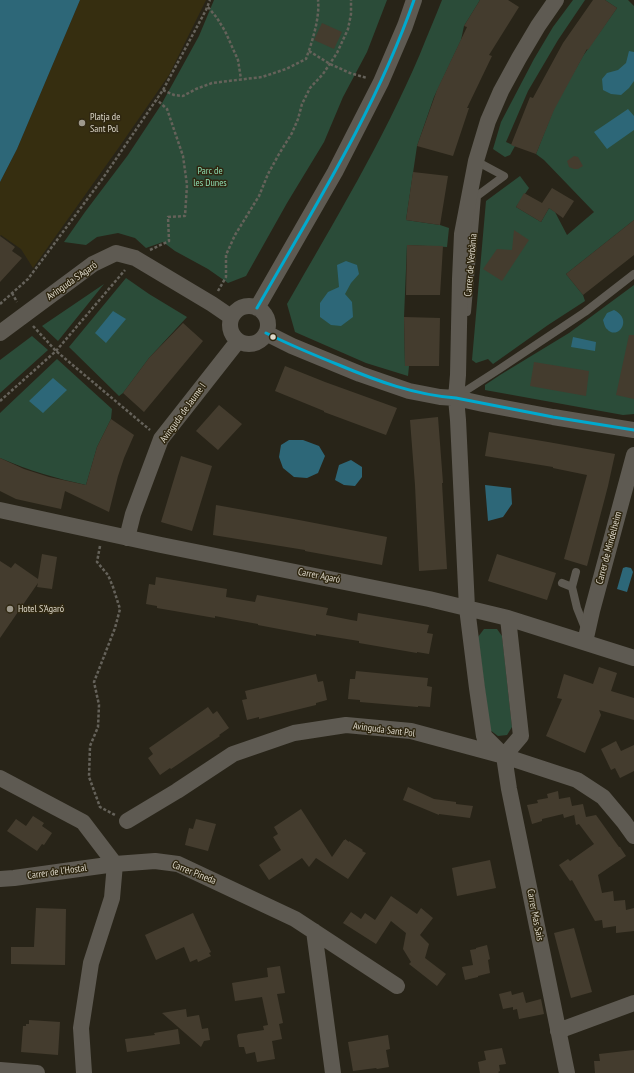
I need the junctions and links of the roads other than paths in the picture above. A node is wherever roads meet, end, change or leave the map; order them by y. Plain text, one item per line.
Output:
1 (414, 0) edge
2 (556, 0) edge
3 (476, 161) junction
4 (634, 274) edge
5 (257, 308) junction
6 (231, 317) junction
7 (0, 333) edge
8 (266, 333) junction
9 (238, 341) junction
10 (456, 398) junction
11 (634, 430) edge
12 (634, 455) edge
13 (0, 510) edge
14 (127, 538) junction
15 (576, 572) dead end
16 (562, 583) dead end
17 (572, 587) junction
18 (467, 608) junction
19 (508, 618) junction
20 (586, 637) junction
21 (634, 658) edge
22 (504, 756) junction
23 (0, 778) edge
24 (127, 821) dead end
25 (634, 836) edge
26 (115, 864) junction
27 (0, 878) edge
28 (314, 931) junction
29 (397, 986) dead end
30 (634, 1003) edge
31 (558, 1031) junction
32 (0, 1070) edge
33 (37, 1073) edge
34 (84, 1073) edge
35 (333, 1073) edge
36 (567, 1073) edge

1 - 5 street
2 - 3 street, Carrer de Verbània
3 - 10 street, Carrer de Verbània
3 - 10 lane, Carrer de Verbània
4 - 10 lane
5 - 6 street
5 - 8 street
6 - 7 street, Avinguda S'Agaró
6 - 9 street
8 - 9 street
8 - 10 street
9 - 14 street, Avinguda de Jaume I
10 - 11 street
10 - 18 street, Carrer de Verbània
12 - 20 street, Carrer de Mindelheim
13 - 14 street, Carrer Agaró
14 - 18 street, Carrer Agaró
15 - 17 lane
16 - 17 lane
17 - 20 lane
18 - 19 street, Carrer Agaró
18 - 22 street
19 - 20 street, Carrer Agaró
19 - 22 street
20 - 21 street, Carrer Agaró
22 - 24 street, Avinguda Sant Pol
22 - 25 street, Avinguda Sant Pol
22 - 31 street, Carrer Mas Sais
23 - 26 street
26 - 27 street, Carrer de l'Hostal
26 - 28 street, Carrer Pineda
26 - 34 street
28 - 29 street, Carrer Pineda
28 - 35 street
30 - 31 street
31 - 36 street, Carrer Mas Sais
32 - 33 street

